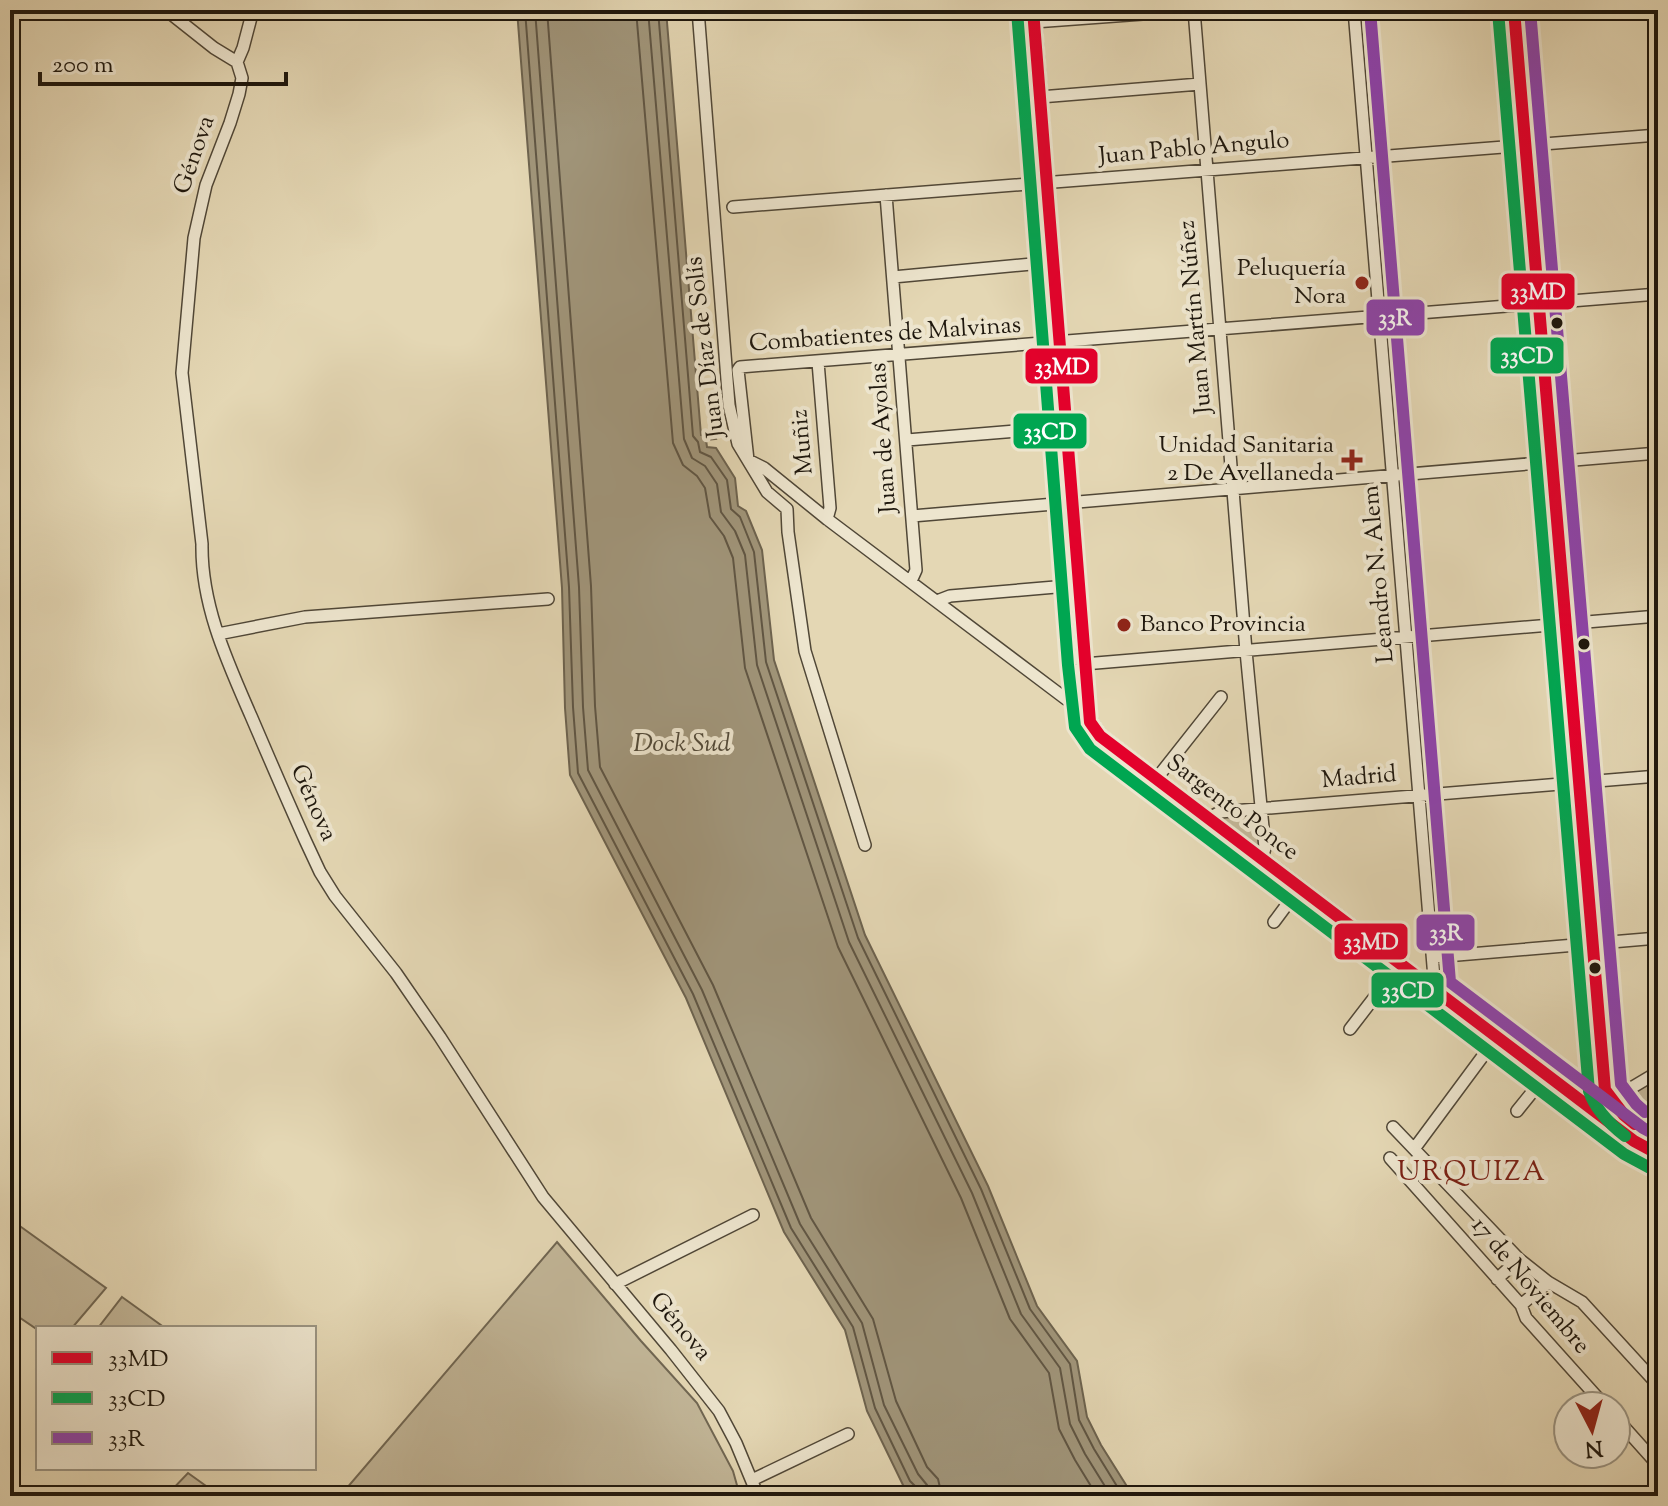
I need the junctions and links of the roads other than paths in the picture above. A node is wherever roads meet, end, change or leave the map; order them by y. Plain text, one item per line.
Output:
1 (166, 10) edge
2 (253, 10) edge
3 (698, 10) edge
4 (1195, 10) edge
5 (1354, 10) edge
6 (1514, 10) edge
7 (1034, 16) edge
8 (237, 62) junction
9 (1200, 84) junction
10 (1040, 97) junction
11 (1658, 135) edge
12 (1525, 144) junction
13 (1366, 158) junction
14 (1207, 169) junction
15 (1048, 183) junction
16 (886, 195) junction
17 (733, 207) dead end
18 (1053, 262) junction
19 (893, 277) junction
20 (1658, 294) edge
21 (1539, 304) junction
22 (1379, 316) junction
23 (1219, 329) junction
24 (1058, 343) junction
25 (899, 356) junction
26 (818, 362) junction
27 (1065, 427) junction
28 (907, 440) junction
29 (1658, 453) edge
30 (748, 460) junction
31 (1553, 462) junction
32 (1393, 477) junction
33 (1232, 490) junction
34 (1072, 503) junction
35 (912, 516) junction
36 (827, 519) junction
37 (911, 581) junction
38 (1079, 585) junction
39 (548, 599) dead end
40 (937, 601) junction
41 (1658, 616) edge
42 (1566, 623) junction
43 (218, 634) junction
44 (1406, 636) junction
45 (1246, 651) junction
46 (1084, 664) junction
47 (1221, 697) dead end
48 (1088, 705) junction
49 (1658, 776) edge
50 (1157, 778) junction
51 (1579, 782) junction
52 (1420, 795) junction
53 (1261, 809) junction
54 (1209, 818) junction
55 (865, 845) dead end
56 (1262, 859) junction
57 (1300, 887) junction
58 (1274, 922) dead end
59 (1658, 938) edge
60 (1593, 943) junction
61 (1434, 957) junction
62 (1400, 964) junction
63 (1435, 990) junction
64 (1350, 1029) dead end
65 (1497, 1037) junction
66 (1658, 1072) edge
67 (1546, 1075) junction
68 (1608, 1095) junction
69 (1588, 1106) junction
70 (1517, 1111) dead end
71 (1636, 1125) junction
72 (1393, 1127) dead end
73 (1658, 1138) edge
74 (1634, 1141) junction
75 (1414, 1149) junction
76 (1658, 1152) edge
77 (1390, 1158) dead end
78 (1658, 1168) edge
79 (753, 1215) dead end
80 (1519, 1259) junction
81 (1497, 1279) junction
82 (1548, 1282) junction
83 (615, 1284) junction
84 (1521, 1305) junction
85 (1658, 1385) edge
86 (1591, 1390) edge
87 (848, 1434) dead end
88 (1632, 1436) edge
89 (1658, 1465) edge
90 (752, 1480) junction
91 (758, 1496) edge

1 - 8 street
2 - 8 street, Génova
3 - 30 street, Juan Díaz de Solís
4 - 7 street
4 - 9 street, Juan Martín Núñez
5 - 13 street, Leandro N. Alem
6 - 12 main road
7 - 10 main road
8 - 43 street, Génova
9 - 10 street
9 - 14 street, Juan Martín Núñez
10 - 15 main road
11 - 12 street, Juan Pablo Angulo
12 - 13 street, Juan Pablo Angulo
12 - 21 main road
13 - 14 street, Juan Pablo Angulo
13 - 22 street, Leandro N. Alem
14 - 15 street, Juan Pablo Angulo
14 - 23 street, Juan Martín Núñez
15 - 16 street, Juan Pablo Angulo
15 - 18 main road
16 - 17 street, Juan Pablo Angulo
16 - 19 street, Juan de Ayolas
18 - 19 street
18 - 24 main road
19 - 25 street, Juan de Ayolas
20 - 21 street, Combatientes de Malvinas
21 - 22 street, Combatientes de Malvinas
21 - 31 main road
22 - 23 street, Combatientes de Malvinas
22 - 32 street, Leandro N. Alem
23 - 24 street, Combatientes de Malvinas
23 - 33 street, Juan Martín Núñez
24 - 25 street, Combatientes de Malvinas
24 - 27 main road
25 - 26 street, Combatientes de Malvinas
25 - 28 street, Juan de Ayolas
26 - 30 street, Combatientes de Malvinas
26 - 36 street, Muñiz
27 - 28 street
27 - 34 main road
28 - 35 street, Juan de Ayolas
29 - 31 street
30 - 36 street
30 - 55 street, Juan Díaz de Solís
31 - 32 street
31 - 42 main road
32 - 33 street
32 - 44 street, Leandro N. Alem
33 - 34 street
33 - 45 street, Juan Martín Núñez
34 - 35 street
34 - 38 main road
35 - 37 street, Juan de Ayolas
36 - 37 street
37 - 40 street
38 - 40 street
38 - 46 main road
39 - 43 street
40 - 48 street
41 - 42 street
42 - 44 street
42 - 51 main road
43 - 83 street, Génova
44 - 45 street
44 - 52 street, Leandro N. Alem
45 - 46 street
45 - 53 street, Juan Martín Núñez
46 - 48 main road
47 - 50 street
48 - 50 main road, Sargento Ponce
49 - 51 street, Madrid
50 - 54 main road, Sargento Ponce
51 - 52 street, Madrid
51 - 60 main road
52 - 53 street, Madrid
52 - 61 street, Leandro N. Alem
53 - 54 street, Madrid
53 - 56 street, Juan Martín Núñez
54 - 56 main road, Sargento Ponce
56 - 57 main road, Sargento Ponce
57 - 58 street
57 - 62 main road, Sargento Ponce
59 - 60 street
60 - 61 street
60 - 68 main road
61 - 63 street, Leandro N. Alem
62 - 63 main road, Sargento Ponce
62 - 64 street
63 - 65 main road, Sargento Ponce
65 - 67 main road, Sargento Ponce
65 - 75 street
66 - 68 street
67 - 69 main road, Sargento Ponce
67 - 70 street
68 - 69 main road
68 - 71 main road
69 - 74 main road, Sargento Ponce
71 - 73 street
71 - 76 main road
72 - 75 street
74 - 76 main road, Sargento Ponce
74 - 78 street
75 - 80 street
77 - 81 street, 17 de Noviembre
79 - 83 street
80 - 81 street
80 - 82 street
81 - 84 street, 17 de Noviembre
82 - 84 street
82 - 85 street
83 - 90 street, Génova
84 - 86 street, 17 de Noviembre
87 - 90 street
88 - 89 street
90 - 91 street, Génova

